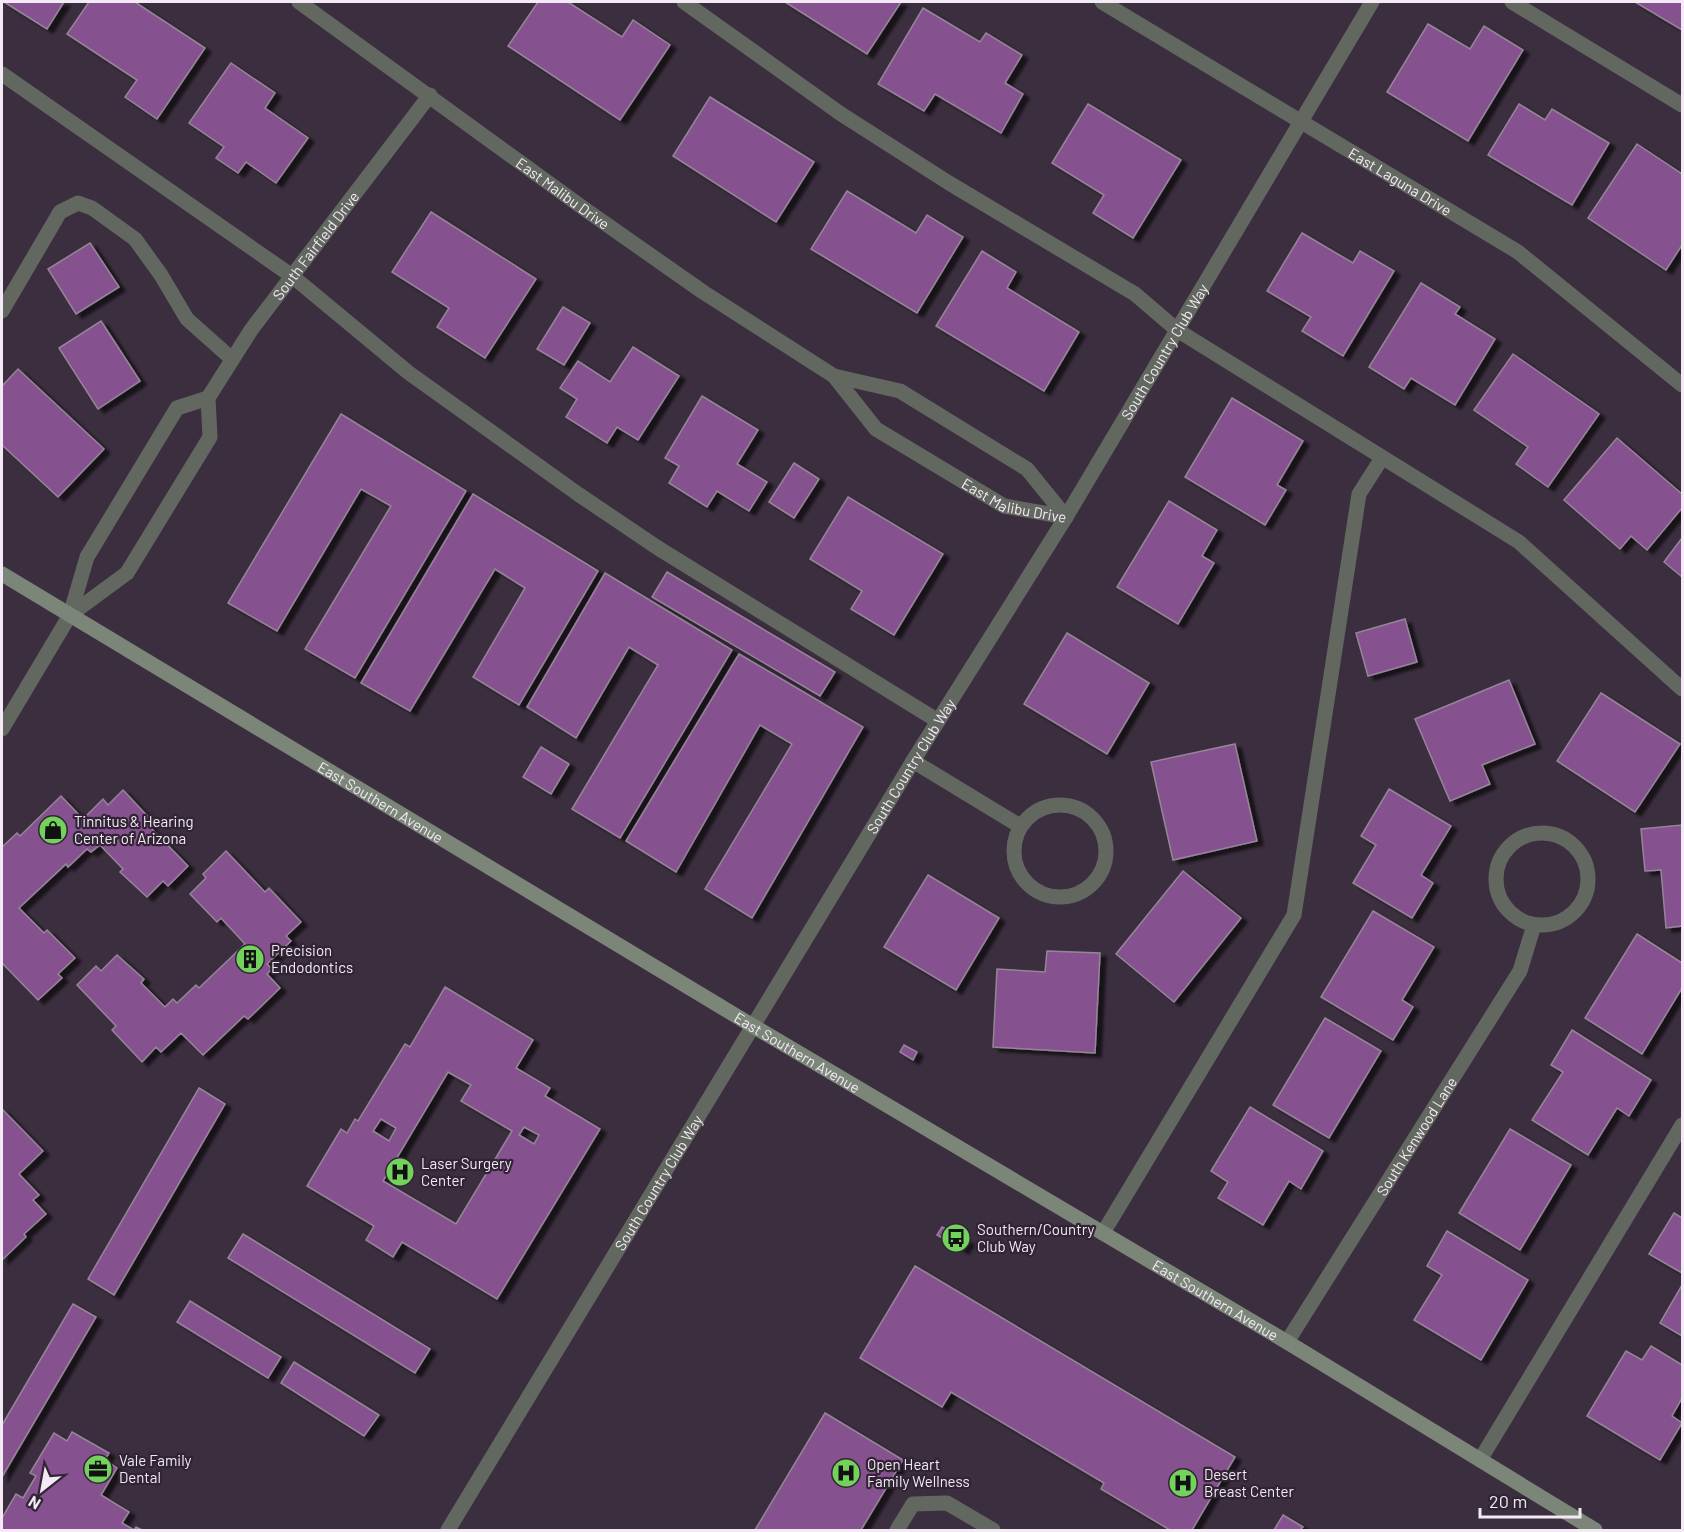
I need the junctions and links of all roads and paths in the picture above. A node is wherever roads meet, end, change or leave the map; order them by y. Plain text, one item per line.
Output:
1 (299, 2) edge
2 (684, 2) edge
3 (1102, 2) edge
4 (1372, 2) edge
5 (1512, 2) edge
6 (2, 74) edge
7 (430, 95) junction
8 (1683, 105) edge
9 (1302, 122) junction
10 (292, 276) junction
11 (2, 311) edge
12 (1177, 330) junction
13 (232, 359) junction
14 (834, 376) junction
15 (1683, 385) edge
16 (208, 398) junction
17 (1382, 458) junction
18 (1066, 517) junction
19 (2, 574) edge
20 (70, 615) junction
21 (1683, 689) edge
22 (938, 721) junction
23 (2, 729) edge
24 (913, 761) junction
25 (1020, 826) junction
26 (1534, 925) junction
27 (753, 1026) junction
28 (1683, 1125) edge
29 (1103, 1233) junction
30 (1287, 1342) junction
31 (1480, 1460) junction
32 (448, 1530) edge
33 (897, 1530) edge
34 (993, 1530) edge
35 (1595, 1530) edge

1 - 7 street, East Malibu Drive
2 - 12 street
3 - 9 street, East Laguna Drive
4 - 9 street, South Country Club Way
5 - 8 street
6 - 10 street
7 - 10 street, South Fairfield Drive
7 - 14 street, East Malibu Drive
9 - 12 street, South Country Club Way
9 - 15 street, East Laguna Drive
10 - 13 street, South Fairfield Drive
10 - 22 street
11 - 13 street
12 - 17 street
12 - 18 street, South Country Club Way
13 - 16 street, South Fairfield Drive
14 - 18 street, East Malibu Drive
14 - 18 street, East Malibu Drive
16 - 20 street
16 - 20 street
17 - 21 street
17 - 29 street
18 - 22 street, South Country Club Way
19 - 20 main road, East Southern Avenue
20 - 23 street
20 - 27 main road, East Southern Avenue
22 - 24 street, South Country Club Way
24 - 25 street
24 - 27 street, South Country Club Way
25 - 25 street
26 - 26 street
26 - 30 street, South Kenwood Lane
27 - 29 main road, East Southern Avenue
27 - 32 street, South Country Club Way
28 - 31 street
29 - 30 main road, East Southern Avenue
30 - 31 main road, East Southern Avenue
31 - 35 main road, East Southern Avenue
33 - 34 street

